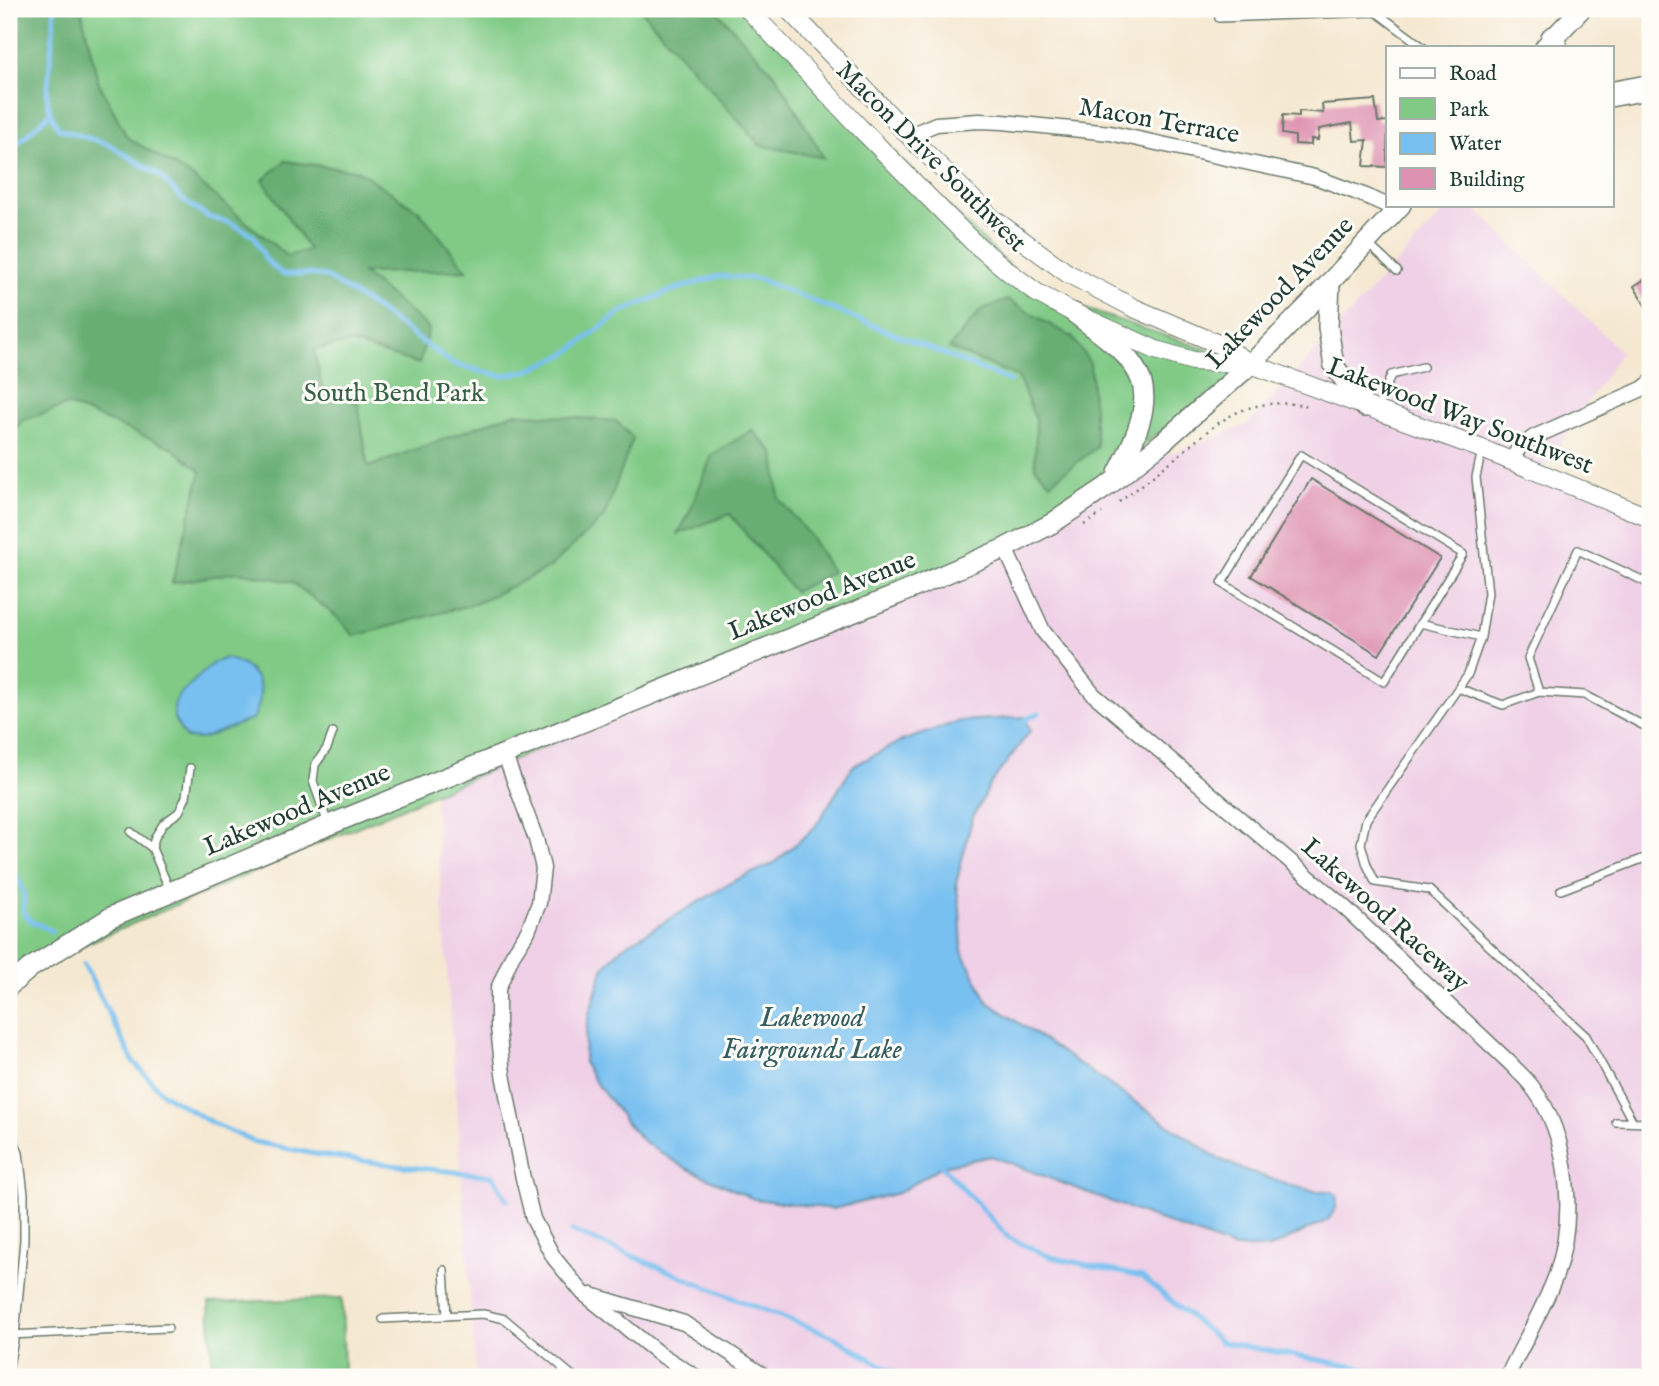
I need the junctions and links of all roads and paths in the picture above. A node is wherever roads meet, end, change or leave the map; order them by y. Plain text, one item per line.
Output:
1 (748, 9) edge
2 (788, 9) edge
3 (1581, 9) edge
4 (1219, 18) dead end
5 (1550, 44) edge
6 (1422, 46) edge
7 (1650, 87) edge
8 (1614, 94) edge
9 (908, 136) junction
10 (1386, 205) edge
11 (1398, 208) edge
12 (1366, 243) junction
13 (1397, 271) dead end
14 (1330, 282) junction
15 (1074, 313) junction
16 (1251, 365) junction
17 (1423, 367) dead end
18 (1650, 383) edge
19 (1310, 406) dead end
20 (1371, 409) junction
21 (1482, 449) junction
22 (1511, 461) junction
23 (1113, 481) junction
24 (1120, 501) dead end
25 (1109, 509) dead end
26 (1650, 518) edge
27 (1078, 528) dead end
28 (1005, 548) junction
29 (1650, 584) edge
30 (1420, 623) junction
31 (1481, 637) junction
32 (1458, 688) junction
33 (1539, 692) junction
34 (1650, 729) edge
35 (333, 732) dead end
36 (504, 753) junction
37 (190, 768) dead end
38 (328, 825) junction
39 (131, 832) dead end
40 (152, 848) junction
41 (1650, 856) edge
42 (1561, 890) dead end
43 (170, 891) junction
44 (9, 986) edge
45 (1616, 1122) dead end
46 (1633, 1122) junction
47 (1650, 1123) edge
48 (9, 1127) edge
49 (444, 1270) dead end
50 (583, 1293) junction
51 (447, 1316) junction
52 (383, 1319) dead end
53 (168, 1328) dead end
54 (12, 1335) edge
55 (9, 1366) edge
56 (562, 1367) junction
57 (562, 1377) edge
58 (574, 1377) edge
59 (696, 1377) edge
60 (766, 1377) edge
61 (1507, 1377) edge

1 - 15 street, Macon Drive Southwest
2 - 9 street, Macon Drive Southwest
3 - 5 main road
4 - 6 lane
7 - 8 highway
9 - 10 street, Macon Terrace
9 - 16 street, Macon Drive Southwest
11 - 12 main road, Lakewood Avenue
12 - 13 lane
12 - 14 main road, Lakewood Avenue
14 - 16 main road, Lakewood Avenue
14 - 20 main road
15 - 16 street, Macon Drive Southwest
15 - 23 main road
16 - 20 street, Lakewood Way Southwest
16 - 23 main road, Lakewood Avenue
17 - 20 lane
18 - 22 street
19 - 24 path
20 - 21 street, Lakewood Way Southwest
21 - 22 street, Lakewood Way Southwest
21 - 31 lane
22 - 26 street, Lakewood Way Southwest
23 - 28 main road, Lakewood Avenue
25 - 27 path
28 - 36 main road, Lakewood Avenue
28 - 61 street, Lakewood Raceway
29 - 33 lane
30 - 30 lane
30 - 31 lane
31 - 32 lane
32 - 33 lane
32 - 46 lane
33 - 34 lane
35 - 38 lane
36 - 38 main road, Lakewood Avenue
36 - 50 street
37 - 40 lane
38 - 43 main road, Lakewood Avenue
39 - 40 lane
40 - 43 lane
41 - 42 lane
43 - 44 main road, Lakewood Avenue
45 - 46 lane
46 - 47 lane
48 - 54 lane
49 - 51 lane
50 - 59 street
50 - 60 street
51 - 52 lane
51 - 56 lane
53 - 54 lane
54 - 55 lane
56 - 57 lane
56 - 58 lane

